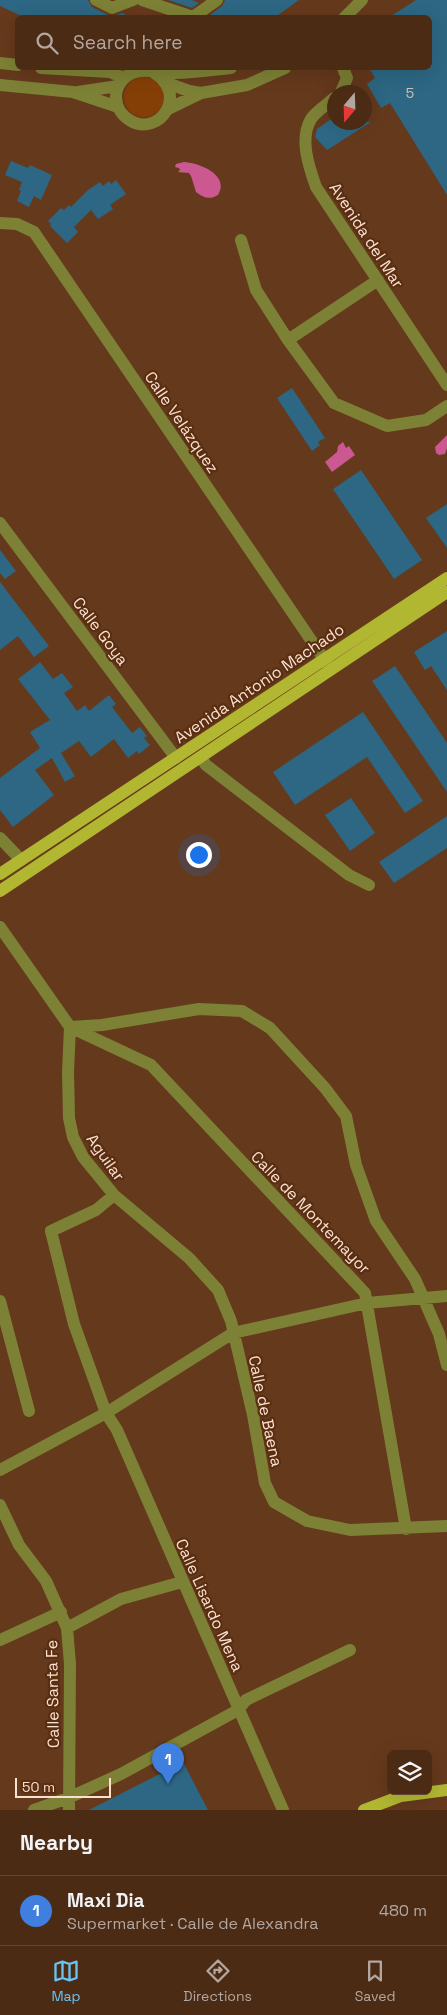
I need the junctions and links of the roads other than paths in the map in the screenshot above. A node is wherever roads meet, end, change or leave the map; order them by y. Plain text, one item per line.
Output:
1 (96, 0) edge
2 (132, 0) edge
3 (142, 0) edge
4 (217, 0) edge
5 (362, 0) edge
6 (187, 15) edge
7 (196, 15) edge
8 (347, 15) edge
9 (0, 63) edge
10 (15, 65) edge
11 (76, 70) edge
12 (208, 70) edge
13 (281, 70) edge
14 (344, 70) edge
15 (153, 72) junction
16 (121, 82) junction
17 (166, 83) junction
18 (0, 85) edge
19 (344, 85) edge
20 (73, 92) junction
21 (201, 93) junction
22 (327, 104) edge
23 (118, 106) junction
24 (168, 109) junction
25 (0, 223) edge
26 (241, 240) dead end
27 (378, 280) junction
28 (288, 340) junction
29 (447, 385) edge
30 (447, 406) edge
31 (0, 523) edge
32 (446, 583) edge
33 (324, 659) junction
34 (331, 670) junction
35 (176, 758) junction
36 (201, 758) junction
37 (0, 838) edge
38 (21, 860) junction
39 (0, 874) edge
40 (370, 885) dead end
41 (0, 891) edge
42 (0, 927) edge
43 (70, 1027) junction
44 (114, 1195) junction
45 (447, 1296) edge
46 (424, 1299) junction
47 (0, 1302) edge
48 (367, 1304) junction
49 (233, 1332) junction
50 (447, 1365) edge
51 (28, 1411) dead end
52 (106, 1413) junction
53 (0, 1470) edge
54 (0, 1505) edge
55 (447, 1526) edge
56 (406, 1529) junction
57 (182, 1582) junction
58 (61, 1612) junction
59 (67, 1628) junction
60 (0, 1640) edge
61 (350, 1650) dead end
62 (238, 1710) junction
63 (447, 1790) edge
64 (68, 1804) edge
65 (34, 1810) edge
66 (283, 1810) edge
67 (364, 1810) edge

1 - 2 street
3 - 6 street
4 - 7 street
5 - 8 street
9 - 10 street
11 - 16 street
12 - 15 street
13 - 21 street
14 - 19 street
15 - 16 street
15 - 17 street
16 - 20 street
16 - 23 street
17 - 21 street
17 - 24 street
18 - 20 street
20 - 23 street
21 - 24 street
22 - 27 street, Avenida del Mar
23 - 24 street
25 - 33 street, Calle Velázquez
26 - 28 street
27 - 28 street
27 - 29 street, Avenida del Mar
28 - 30 street
31 - 35 street, Calle Goya
32 - 33 main road, Avenida Antonio Machado
32 - 34 main road, Avenida Antonio Machado
33 - 34 street, Calle Velázquez
33 - 35 main road, Avenida Antonio Machado
34 - 36 main road, Avenida Antonio Machado
35 - 38 main road, Avenida Antonio Machado
36 - 40 street
36 - 41 main road, Avenida Antonio Machado
37 - 38 street
38 - 39 main road, Avenida Antonio Machado
42 - 43 street
43 - 44 street, Aguilar
43 - 46 street
43 - 48 street, Calle de Montemayor
44 - 49 street, Calle de Baena
44 - 52 street, Aguilar
45 - 46 street
46 - 48 street
46 - 50 street
47 - 51 street
48 - 49 street
48 - 56 street, Calle de Montemayor
49 - 52 street
49 - 56 street, Calle de Baena
52 - 53 street
52 - 57 street, Calle Lisardo Mena
54 - 58 street, Calle Santa Fe
55 - 56 street, Calle de Baena
57 - 59 street
57 - 62 street, Calle Lisardo Mena
58 - 59 street, Calle Santa Fe
58 - 60 street
59 - 64 street, Calle Santa Fe
61 - 62 street
62 - 64 street
62 - 66 street, Calle Lisardo Mena
63 - 67 main road
64 - 65 street

